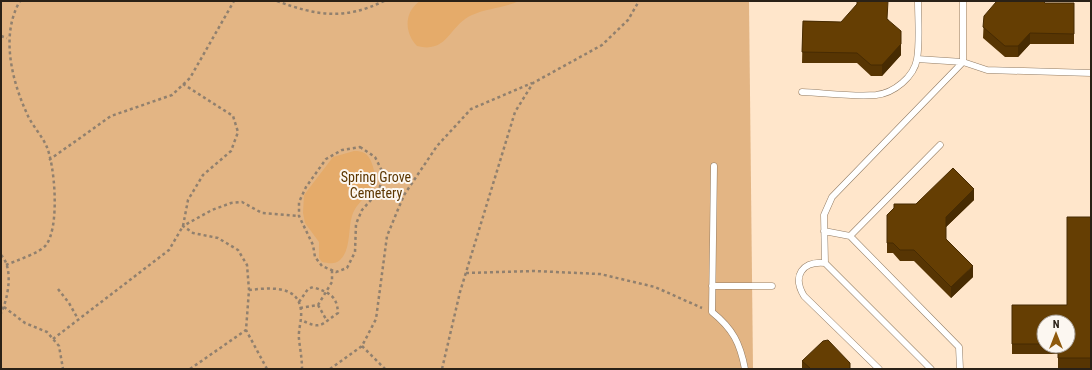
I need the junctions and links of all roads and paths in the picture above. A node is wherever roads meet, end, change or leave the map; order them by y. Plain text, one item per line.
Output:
1 (20, 1) edge
2 (234, 1) edge
3 (277, 1) edge
4 (384, 1) edge
5 (639, 1) edge
6 (918, 1) edge
7 (963, 1) edge
8 (1, 36) edge
9 (8, 38) junction
10 (917, 59) junction
11 (963, 62) junction
12 (1091, 73) edge
13 (533, 83) junction
14 (184, 84) junction
15 (802, 92) dead end
16 (940, 145) dead end
17 (49, 160) junction
18 (714, 166) dead end
19 (299, 216) junction
20 (183, 226) junction
21 (824, 231) junction
22 (850, 236) junction
23 (1, 255) edge
24 (825, 263) junction
25 (6, 265) junction
26 (332, 270) junction
27 (466, 272) junction
28 (712, 286) junction
29 (772, 286) dead end
30 (58, 289) dead end
31 (249, 290) junction
32 (327, 293) junction
33 (299, 302) junction
34 (318, 305) junction
35 (4, 307) junction
36 (300, 308) junction
37 (712, 312) junction
38 (1, 313) edge
39 (78, 319) junction
40 (301, 320) junction
41 (327, 321) junction
42 (246, 330) junction
43 (53, 339) junction
44 (362, 346) junction
45 (63, 369) edge
46 (190, 369) edge
47 (267, 369) edge
48 (302, 369) edge
49 (330, 369) edge
50 (385, 369) edge
51 (442, 369) edge
52 (745, 369) edge
53 (879, 369) edge
54 (931, 369) edge
55 (960, 369) edge

1 - 9 path
2 - 14 path
3 - 4 path
5 - 13 path
6 - 10 lane
7 - 11 lane
8 - 9 path
9 - 17 path
10 - 11 lane
10 - 15 lane
11 - 12 lane
11 - 21 lane
13 - 27 path
13 - 44 path
14 - 17 path
14 - 20 path
16 - 22 lane
17 - 25 path
18 - 28 lane
19 - 20 path
19 - 26 path
19 - 26 path
20 - 31 path
20 - 39 path
21 - 22 lane
21 - 24 lane
22 - 55 lane
23 - 25 path
24 - 53 lane
24 - 54 lane
25 - 35 path
26 - 32 path
27 - 37 path
27 - 51 path
28 - 29 lane
28 - 37 lane
30 - 39 path
31 - 33 path
31 - 42 path
32 - 33 path
32 - 34 path
32 - 41 path
33 - 36 path
34 - 36 path
34 - 41 path
35 - 38 path
35 - 43 path
36 - 40 path
37 - 52 lane
39 - 43 path
40 - 41 path
40 - 48 path
42 - 46 path
42 - 47 path
43 - 45 path
44 - 49 path
44 - 50 path

